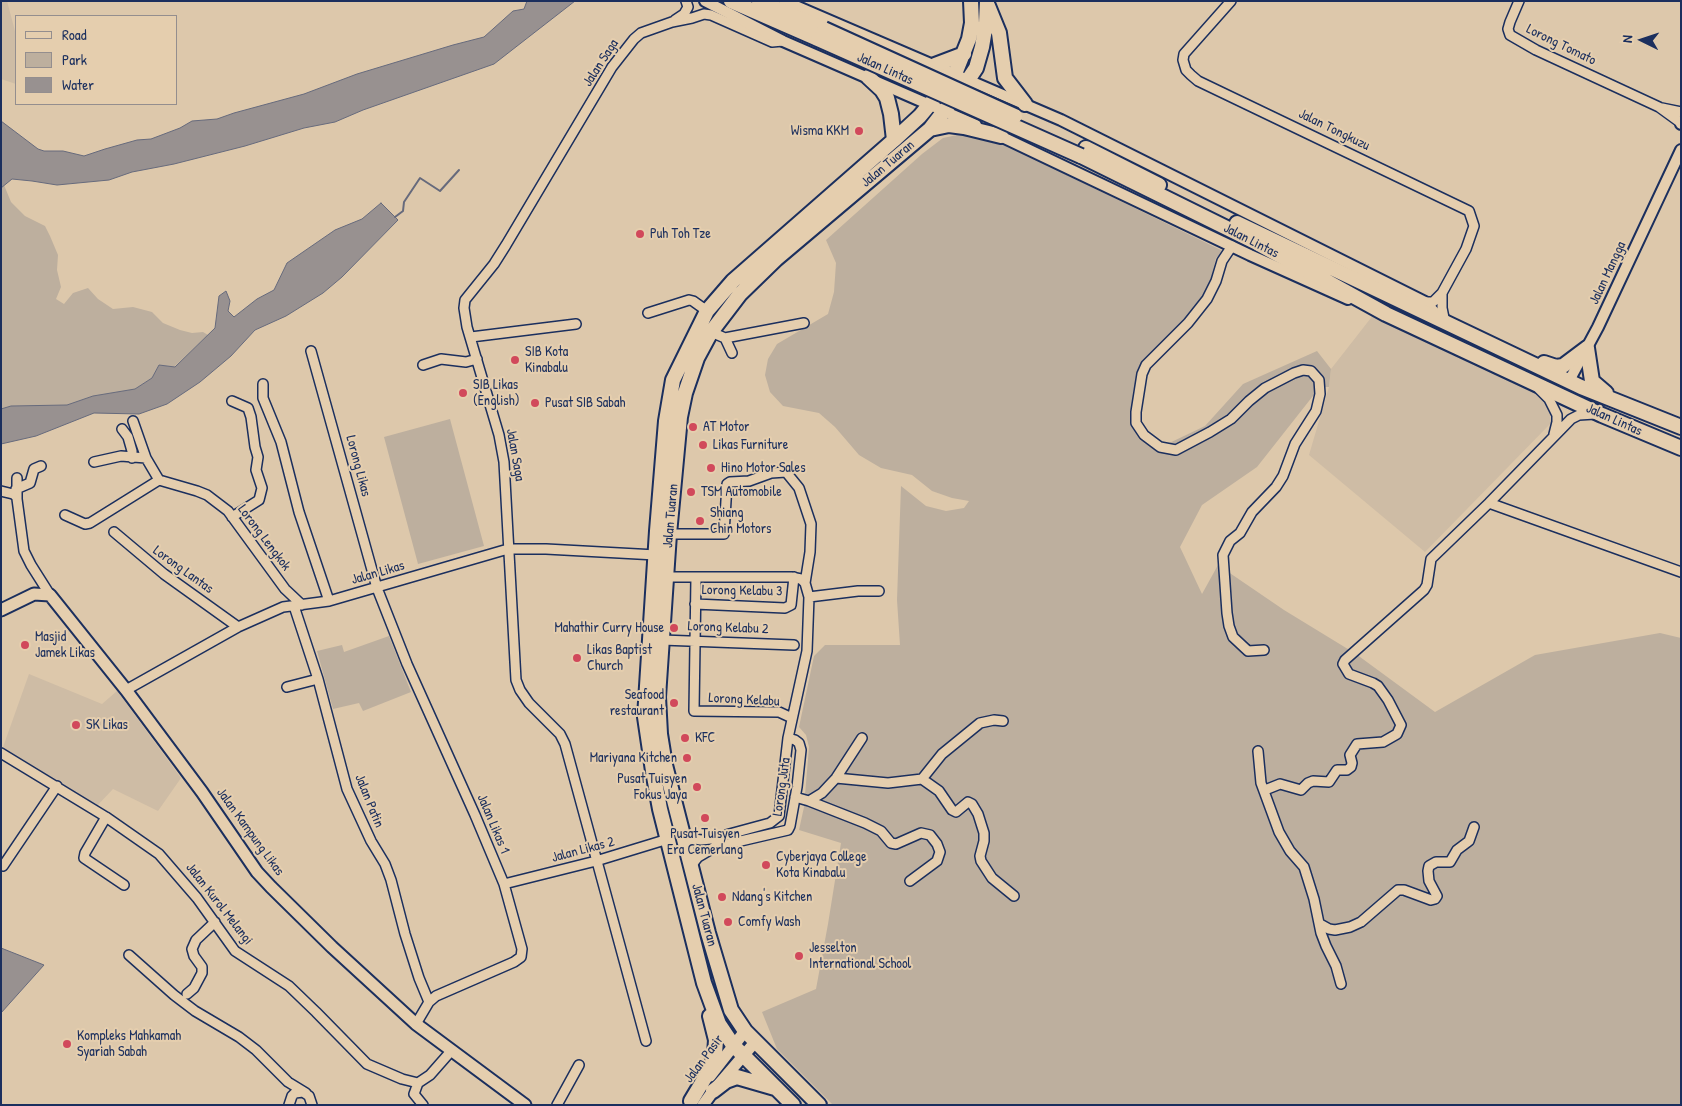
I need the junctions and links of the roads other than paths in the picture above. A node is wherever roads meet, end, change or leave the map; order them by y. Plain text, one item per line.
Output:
1 (686, 1) edge
2 (705, 1) edge
3 (731, 1) edge
4 (759, 1) edge
5 (784, 1) edge
6 (971, 1) edge
7 (1231, 1) edge
8 (1520, 1) edge
9 (988, 2) edge
10 (672, 22) junction
11 (821, 34) junction
12 (783, 40) junction
13 (907, 54) junction
14 (964, 54) junction
15 (935, 65) junction
16 (955, 74) junction
17 (868, 76) junction
18 (968, 80) junction
19 (892, 87) junction
20 (929, 104) junction
21 (1027, 106) junction
22 (1659, 107) junction
23 (944, 111) junction
24 (1681, 112) edge
25 (1681, 123) edge
26 (930, 128) junction
27 (1001, 136) junction
28 (894, 140) junction
29 (1014, 143) junction
30 (1681, 150) edge
31 (1084, 152) junction
32 (1681, 162) edge
33 (1669, 176) junction
34 (808, 224) junction
35 (1232, 246) junction
36 (1442, 293) junction
37 (1425, 302) junction
38 (707, 311) junction
39 (648, 313) dead end
40 (1386, 314) junction
41 (1445, 322) junction
42 (804, 323) dead end
43 (576, 324) dead end
44 (711, 332) junction
45 (471, 337) junction
46 (725, 338) junction
47 (1587, 348) junction
48 (311, 350) dead end
49 (732, 353) dead end
50 (477, 359) junction
51 (1522, 359) junction
52 (423, 365) dead end
53 (1569, 380) junction
54 (1528, 381) junction
55 (264, 384) dead end
56 (232, 402) dead end
57 (1622, 405) junction
58 (1602, 415) junction
59 (133, 421) dead end
60 (1630, 427) junction
61 (1681, 427) edge
62 (122, 429) dead end
63 (678, 434) junction
64 (1553, 437) junction
65 (1681, 448) edge
66 (132, 458) junction
67 (146, 458) junction
68 (94, 462) dead end
69 (41, 466) dead end
70 (17, 478) dead end
71 (159, 480) junction
72 (1, 491) edge
73 (16, 493) junction
74 (1489, 503) junction
75 (65, 515) dead end
76 (232, 517) junction
77 (114, 532) dead end
78 (669, 534) junction
79 (508, 549) junction
80 (656, 555) junction
81 (1681, 572) edge
82 (666, 577) junction
83 (696, 577) junction
84 (794, 577) junction
85 (806, 583) junction
86 (377, 588) junction
87 (879, 591) dead end
88 (50, 595) junction
89 (809, 597) junction
90 (329, 601) junction
91 (695, 604) junction
92 (298, 605) junction
93 (4, 606) edge
94 (238, 627) junction
95 (662, 640) junction
96 (694, 641) junction
97 (794, 645) dead end
98 (1264, 650) dead end
99 (318, 679) junction
100 (287, 688) dead end
101 (126, 690) junction
102 (792, 718) junction
103 (1003, 722) dead end
104 (788, 738) junction
105 (862, 738) dead end
106 (1258, 750) dead end
107 (1, 753) edge
108 (836, 778) junction
109 (922, 779) junction
110 (57, 786) junction
111 (1265, 790) junction
112 (795, 797) junction
113 (809, 801) junction
114 (106, 817) junction
115 (1474, 827) dead end
116 (683, 837) junction
117 (668, 840) junction
118 (596, 861) junction
119 (3, 866) dead end
120 (690, 866) junction
121 (910, 881) dead end
122 (504, 884) junction
123 (124, 885) dead end
124 (1014, 896) dead end
125 (215, 922) junction
126 (1320, 924) junction
127 (129, 955) dead end
128 (1342, 984) dead end
129 (706, 989) junction
130 (188, 994) dead end
131 (429, 1002) junction
132 (416, 1024) junction
133 (745, 1031) junction
134 (646, 1040) dead end
135 (756, 1041) junction
136 (452, 1050) junction
137 (738, 1050) junction
138 (579, 1065) dead end
139 (288, 1082) junction
140 (418, 1083) junction
141 (776, 1088) junction
142 (713, 1091) junction
143 (306, 1093) junction
144 (289, 1102) edge
145 (694, 1103) edge
146 (312, 1105) edge
147 (423, 1105) edge
148 (524, 1105) edge
149 (557, 1105) edge
150 (793, 1105) edge
151 (819, 1105) edge

1 - 10 street, Jalan Saga
2 - 12 street
3 - 11 main road
4 - 11 main road
5 - 13 street
6 - 14 main road, Jalan Tuaran
7 - 36 street, Jalan Tongkuzu
8 - 22 street, Lorong Tomato
9 - 18 main road, Jalan Tuaran
9 - 21 main road
10 - 12 street, Jalan Saga
10 - 45 street, Jalan Saga
11 - 31 main road, Jalan Lintas, bridge
12 - 17 street
13 - 15 street
13 - 19 street
14 - 15 main road
14 - 16 main road, Jalan Tuaran
15 - 16 street
16 - 18 street
16 - 20 main road, Jalan Tuaran
17 - 19 street
17 - 28 main road
18 - 21 street
18 - 23 main road, Jalan Tuaran
19 - 20 street
20 - 23 street
20 - 28 main road, Jalan Tuaran
21 - 29 street
21 - 37 street
22 - 24 street, Lorong Tomato
22 - 25 street, Lorong Tomato
23 - 26 main road, Jalan Tuaran
23 - 27 street
26 - 27 main road
26 - 34 main road, Jalan Tuaran
27 - 29 street
28 - 34 main road, Jalan Tuaran
29 - 35 street
30 - 33 street, Jalan Mangga
31 - 40 main road, Jalan Lintas
31 - 41 main road, Jalan Lintas
32 - 33 street, Jalan Mangga
33 - 47 street, Jalan Mangga
34 - 38 main road, Jalan Tuaran
34 - 44 main road, Jalan Tuaran
35 - 40 street
35 - 98 street
36 - 37 street
36 - 41 street
37 - 41 street
38 - 39 street
38 - 80 main road, Jalan Tuaran
40 - 54 main road, Jalan Lintas
41 - 51 main road, Jalan Lintas
42 - 46 street
43 - 45 street
44 - 46 street
44 - 63 main road, Jalan Tuaran
45 - 50 street, Jalan Saga
46 - 49 street
47 - 51 main road
47 - 53 street, Jalan Mangga
47 - 57 main road
48 - 86 street, Lorong Likas
50 - 52 street
50 - 79 street, Jalan Saga
51 - 53 main road, Jalan Lintas
53 - 57 main road, Jalan Lintas
53 - 60 main road
54 - 58 main road, Jalan Lintas
54 - 64 street
55 - 90 street
56 - 76 street
57 - 61 main road, Jalan Lintas
58 - 60 main road, Jalan Lintas
58 - 64 street
59 - 67 street
60 - 65 main road, Jalan Lintas
62 - 66 street
63 - 78 main road, Jalan Tuaran
63 - 80 main road
64 - 74 street
66 - 67 street
66 - 68 street
67 - 71 street
69 - 73 street
70 - 73 street
71 - 75 street
71 - 76 street, Lorong Lengkok
72 - 73 street
73 - 88 street
74 - 81 street
74 - 111 street
76 - 92 street, Lorong Lengkok
77 - 94 street, Lorong Lantas
78 - 82 main road, Jalan Tuaran
78 - 85 street
79 - 80 street, Jalan Likas
79 - 86 street, Jalan Likas
79 - 118 street, Jalan Saga
80 - 117 main road, Jalan Tuaran
82 - 83 street
82 - 95 main road, Jalan Tuaran
83 - 84 street
83 - 91 street
84 - 85 street
84 - 91 street, Lorong Kelabu 3
85 - 89 street
86 - 90 street, Jalan Likas
86 - 122 street, Jalan Likas 1
87 - 89 street
88 - 93 main road
88 - 101 main road, Jalan Kampung Likas
89 - 102 street
90 - 92 street, Jalan Likas
91 - 96 street
92 - 94 street, Jalan Likas
92 - 99 street, Jalan Patin
94 - 101 street, Jalan Likas
95 - 96 street, Lorong Kelabu 2
95 - 116 main road, Jalan Tuaran
96 - 97 street, Lorong Kelabu 2
96 - 102 street, Lorong Kelabu
99 - 100 street
99 - 131 street, Jalan Patin
101 - 132 main road, Jalan Kampung Likas
102 - 104 street
103 - 109 street
104 - 112 street, Lorong Juta
104 - 116 street, Lorong Juta
105 - 108 street
106 - 111 street
107 - 110 street, Jalan Kurol Melangi
108 - 109 street
108 - 113 street
109 - 124 street
110 - 114 street, Jalan Kurol Melangi
110 - 119 street
111 - 126 street
112 - 113 street
112 - 120 street, Lorong Juta
113 - 121 street
114 - 123 street
114 - 125 street, Jalan Kurol Melangi
115 - 126 street
116 - 120 main road, Jalan Tuaran
117 - 118 street, Jalan Likas 2
117 - 129 main road, Jalan Tuaran
118 - 122 street, Jalan Likas 2
118 - 134 street, Jalan Saga
120 - 133 main road, Jalan Tuaran
122 - 131 street, Jalan Likas 1
125 - 130 street
125 - 140 street, Jalan Kurol Melangi
126 - 128 street
127 - 139 street
129 - 137 main road, Jalan Tuaran
129 - 145 main road
131 - 132 street, Jalan Likas 1
132 - 136 main road, Jalan Kampung Likas
133 - 135 main road, Jalan Tuaran
133 - 137 main road, Jalan Pasir
135 - 137 main road, Jalan Pasir
135 - 151 main road, Jalan Tuaran
136 - 140 street
136 - 148 main road, Jalan Kampung Likas
137 - 141 main road, Jalan Tuaran
137 - 142 main road, Jalan Pasir
137 - 145 main road, Jalan Pasir
138 - 149 street
139 - 143 street
139 - 144 street
140 - 147 street
141 - 142 main road
141 - 150 main road, Jalan Tuaran
142 - 145 main road, Jalan Pasir
143 - 144 street
143 - 146 street

